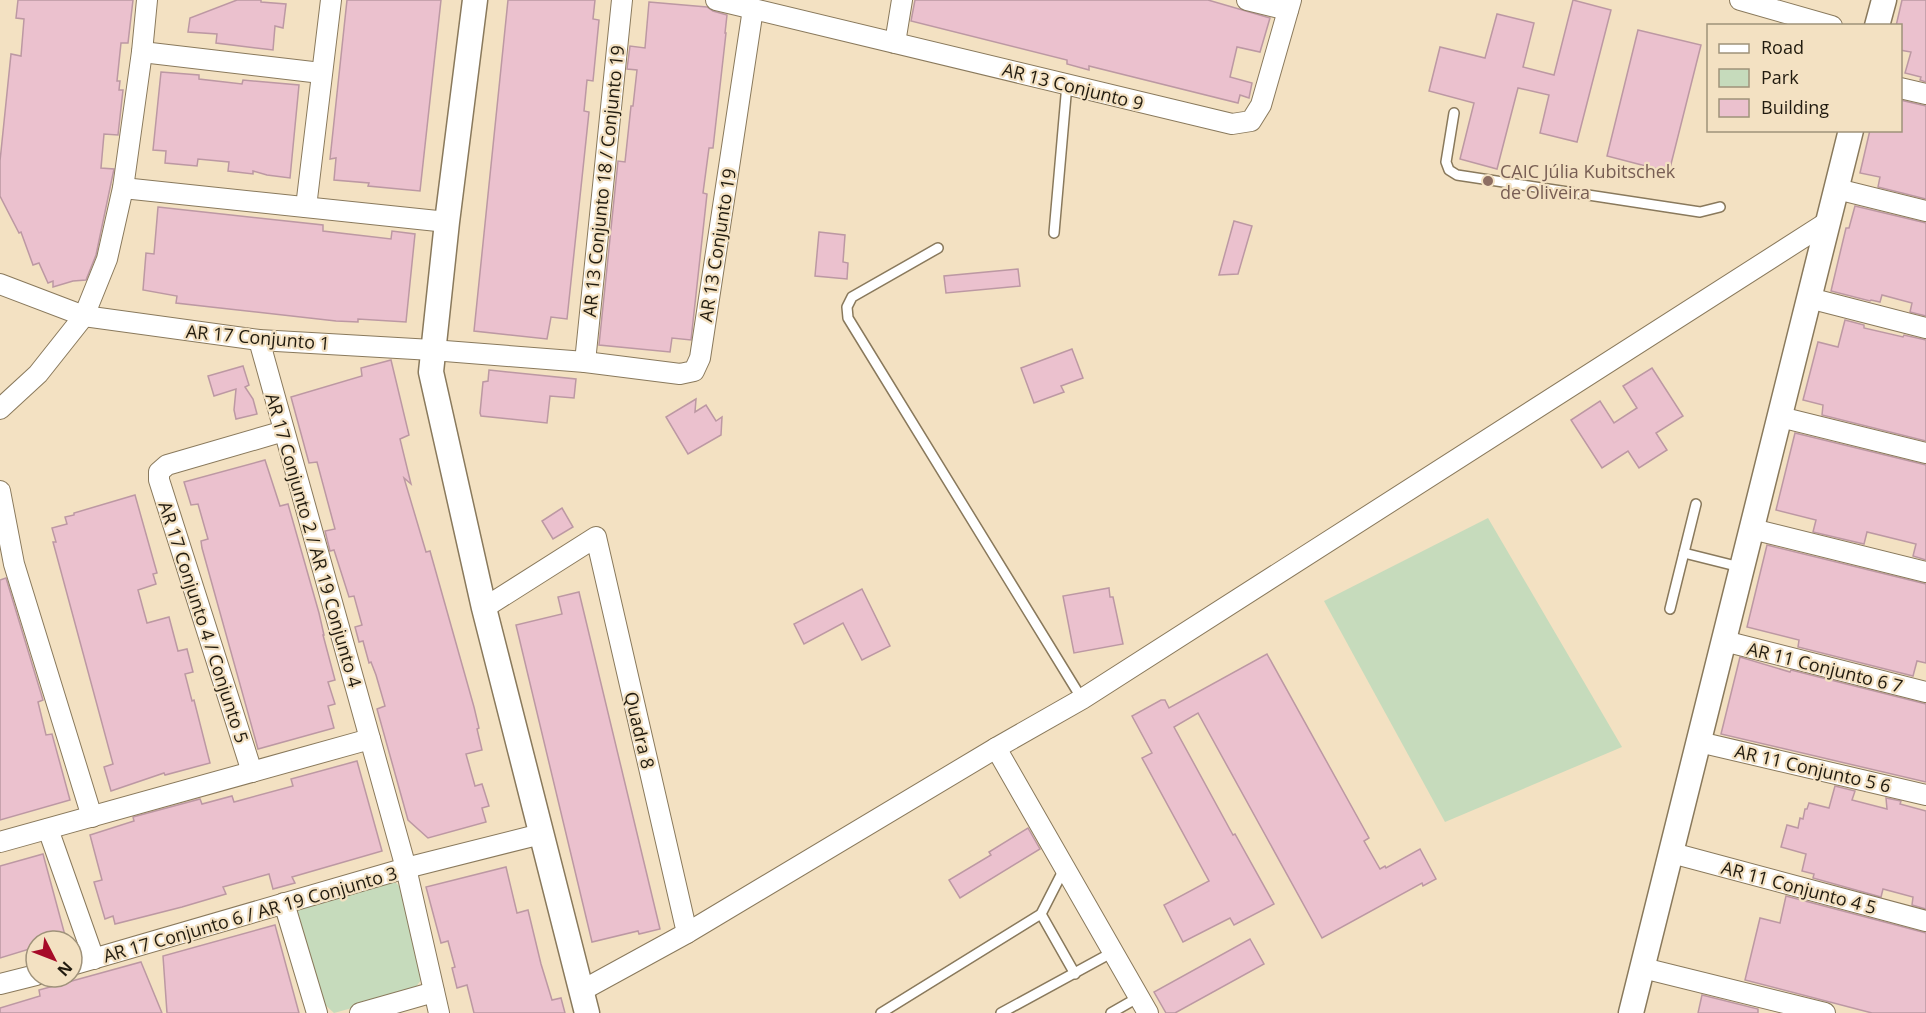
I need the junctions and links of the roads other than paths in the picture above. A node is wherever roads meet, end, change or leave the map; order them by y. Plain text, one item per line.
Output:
1 (147, 0) edge
2 (331, 0) edge
3 (475, 0) edge
4 (622, 0) edge
5 (716, 0) edge
6 (902, 0) edge
7 (1247, 0) edge
8 (1740, 0) edge
9 (1884, 0) edge
10 (1289, 5) edge
11 (753, 9) junction
12 (1825, 24) edge
13 (1878, 24) edge
14 (895, 43) junction
15 (142, 52) junction
16 (321, 73) junction
17 (1067, 84) junction
18 (1902, 88) edge
19 (1926, 94) edge
20 (1454, 113) dead end
21 (1851, 132) edge
22 (123, 188) junction
23 (1837, 189) junction
24 (306, 207) junction
25 (1720, 207) dead end
26 (1926, 211) edge
27 (1828, 221) junction
28 (447, 222) junction
29 (1054, 233) dead end
30 (938, 248) dead end
31 (0, 284) edge
32 (1809, 298) junction
33 (84, 316) junction
34 (1926, 328) edge
35 (259, 340) junction
36 (432, 350) junction
37 (585, 362) junction
38 (0, 409) edge
39 (1780, 417) junction
40 (284, 430) junction
41 (1926, 453) edge
42 (0, 491) edge
43 (1696, 504) dead end
44 (1752, 529) junction
45 (1684, 553) junction
46 (7, 566) edge
47 (1743, 567) junction
48 (1926, 572) edge
49 (484, 608) junction
50 (1670, 609) dead end
51 (1724, 641) junction
52 (1926, 692) edge
53 (1083, 699) junction
54 (370, 739) junction
55 (1699, 742) junction
56 (996, 748) junction
57 (252, 772) junction
58 (1926, 795) edge
59 (92, 817) junction
60 (48, 829) junction
61 (541, 834) junction
62 (0, 842) edge
63 (1672, 853) junction
64 (406, 868) junction
65 (1064, 869) junction
66 (284, 903) junction
67 (1041, 914) junction
68 (1926, 921) edge
69 (687, 933) junction
70 (1113, 952) junction
71 (94, 959) junction
72 (84, 962) edge
73 (1643, 968) junction
74 (1074, 974) junction
75 (24, 978) edge
76 (0, 984) edge
77 (434, 992) junction
78 (584, 1002) edge
79 (1144, 1005) edge
80 (317, 1013) edge
81 (360, 1013) edge
82 (440, 1013) edge
83 (882, 1013) edge
84 (1001, 1013) edge
85 (1111, 1013) edge
86 (1631, 1013) edge
87 (1825, 1013) edge

1 - 15 street
2 - 16 street
3 - 28 street
4 - 37 street, AR 13 Conjunto 18 / Conjunto 19
5 - 11 street, AR 13 Conjunto 9
6 - 14 street
7 - 10 street
8 - 12 street
9 - 13 street
10 - 17 street, AR 13 Conjunto 9
11 - 14 street, AR 13 Conjunto 9
11 - 37 street, AR 13 Conjunto 19
14 - 17 street, AR 13 Conjunto 9
15 - 16 street
15 - 22 street
16 - 24 street
17 - 29 lane
18 - 19 street
20 - 25 lane
21 - 23 street
22 - 24 street
22 - 33 street
23 - 26 street
23 - 27 street
24 - 28 street
27 - 32 street
27 - 53 street
28 - 36 street
30 - 53 lane
31 - 33 street, AR 17 Conjunto 1
32 - 34 street
32 - 39 street
33 - 35 street, AR 17 Conjunto 1
33 - 38 street
35 - 36 street, AR 17 Conjunto 1
35 - 40 street, AR 17 Conjunto 2 / AR 19 Conjunto 4
36 - 37 street, AR 17 Conjunto 1
36 - 49 street
39 - 41 street
39 - 44 street
40 - 54 street, AR 17 Conjunto 2 / AR 19 Conjunto 4
40 - 57 street, AR 17 Conjunto 4 / Conjunto 5
42 - 46 street
43 - 45 lane
44 - 47 street
44 - 48 street
45 - 47 lane
45 - 50 lane
46 - 59 street
47 - 51 street
49 - 61 street
49 - 69 street, Quadra 8
51 - 52 street, AR 11 Conjunto 6 7
51 - 55 street
53 - 56 street
54 - 57 street
54 - 64 street, AR 17 Conjunto 2 / AR 19 Conjunto 4
55 - 58 street, AR 11 Conjunto 5 6
55 - 63 street
56 - 65 street
56 - 69 street
57 - 59 street
59 - 60 street
60 - 62 street
60 - 71 street
61 - 64 street, AR 17 Conjunto 6 / AR 19 Conjunto 3
61 - 78 street
63 - 68 street, AR 11 Conjunto 4 5
63 - 73 street
64 - 66 street, AR 17 Conjunto 6 / AR 19 Conjunto 3
64 - 77 street, AR 17 Conjunto 2 / AR 19 Conjunto 4
65 - 67 lane
65 - 70 street
66 - 71 street, AR 17 Conjunto 6 / AR 19 Conjunto 3
66 - 80 street
67 - 74 lane
67 - 83 lane
69 - 78 street
70 - 74 lane
70 - 79 street
71 - 72 street, AR 17 Conjunto 6 / AR 19 Conjunto 3
73 - 86 street
73 - 87 street
74 - 84 lane
75 - 76 street
77 - 81 street
77 - 82 street, AR 17 Conjunto 2 / AR 19 Conjunto 4
79 - 85 lane

